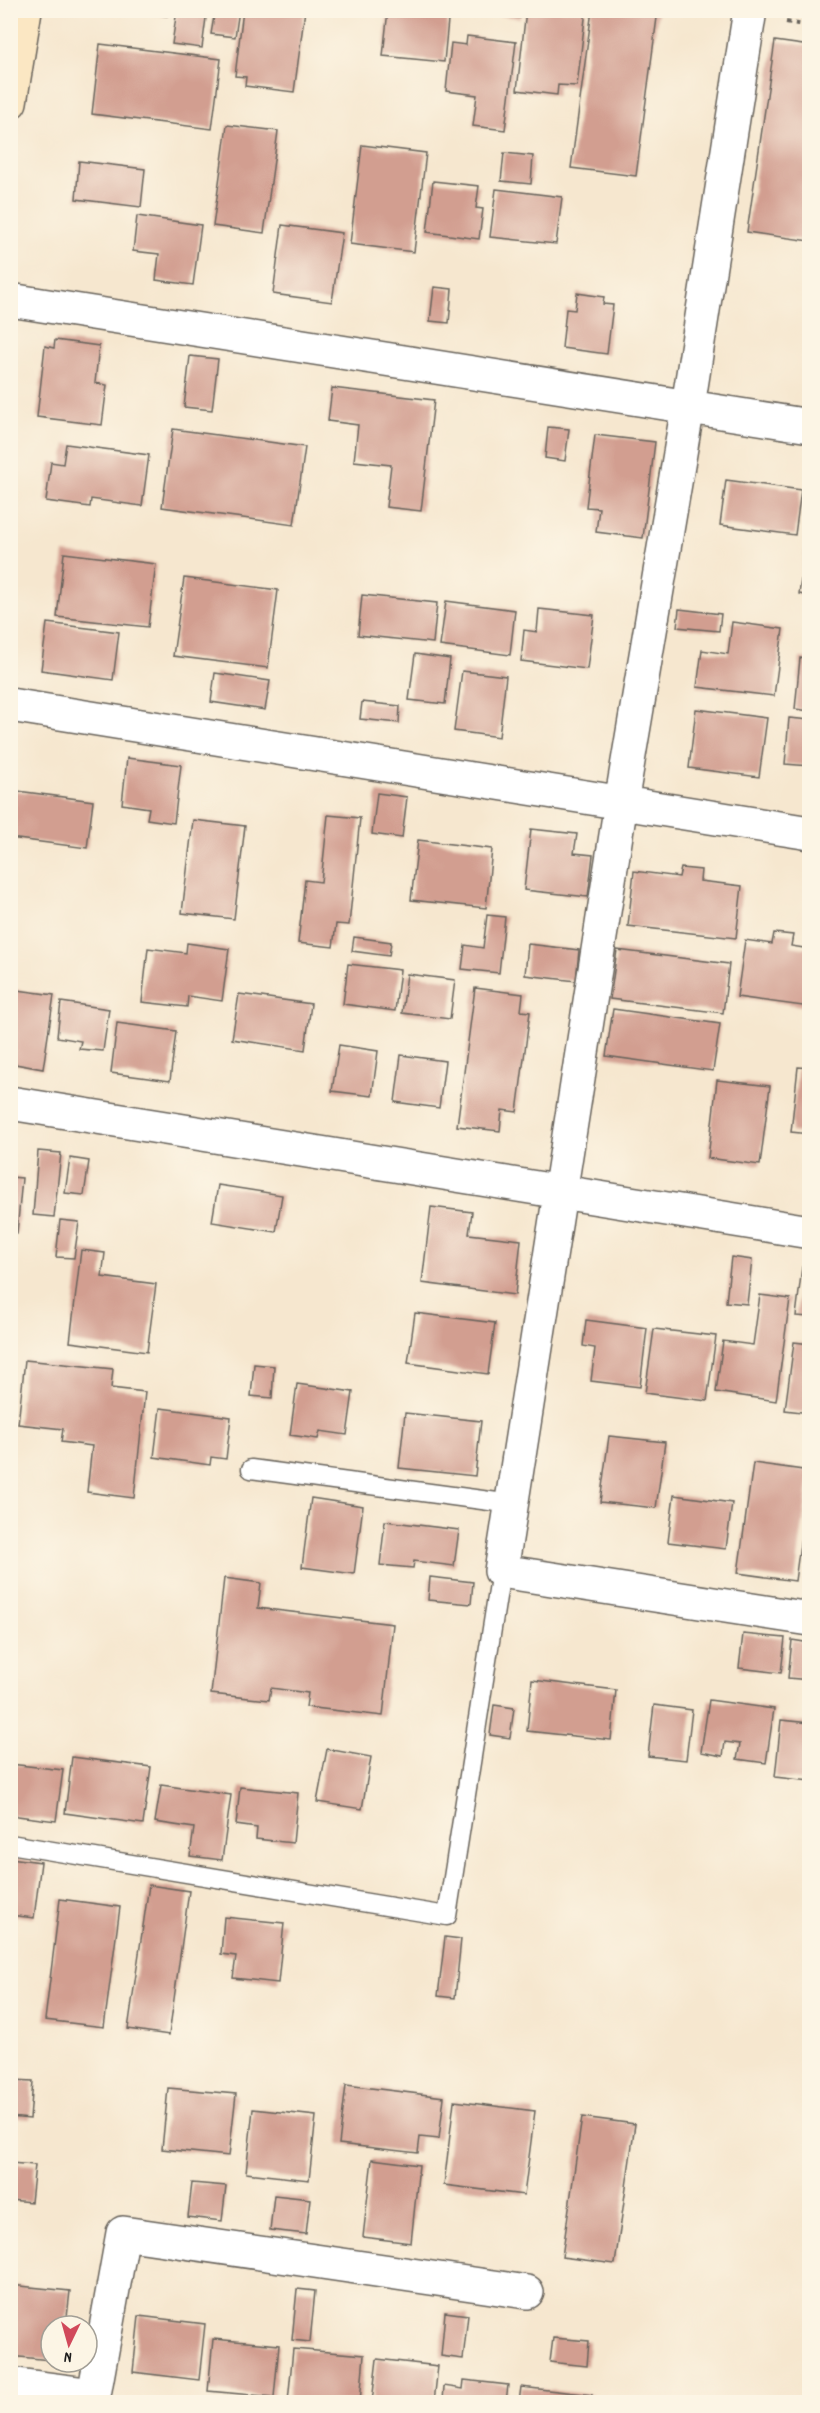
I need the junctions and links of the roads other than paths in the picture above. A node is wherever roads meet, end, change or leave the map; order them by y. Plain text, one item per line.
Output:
1 (25, 10) edge
2 (750, 10) edge
3 (10, 102) edge
4 (10, 300) edge
5 (688, 406) junction
6 (810, 426) edge
7 (10, 705) edge
8 (621, 803) junction
9 (810, 833) edge
10 (10, 1102) edge
11 (562, 1192) junction
12 (810, 1232) edge
13 (252, 1469) dead end
14 (512, 1504) junction
15 (501, 1571) junction
16 (810, 1619) edge
17 (10, 1844) edge
18 (527, 2292) dead end
19 (10, 2384) edge
20 (93, 2399) edge

1 - 3 main road
2 - 5 street
4 - 5 street
5 - 6 street
5 - 8 street
7 - 8 street
8 - 9 street
8 - 11 street
10 - 11 street
11 - 12 street
11 - 14 street
13 - 14 lane
14 - 15 street
15 - 16 street
15 - 17 lane
18 - 20 street
19 - 20 street

